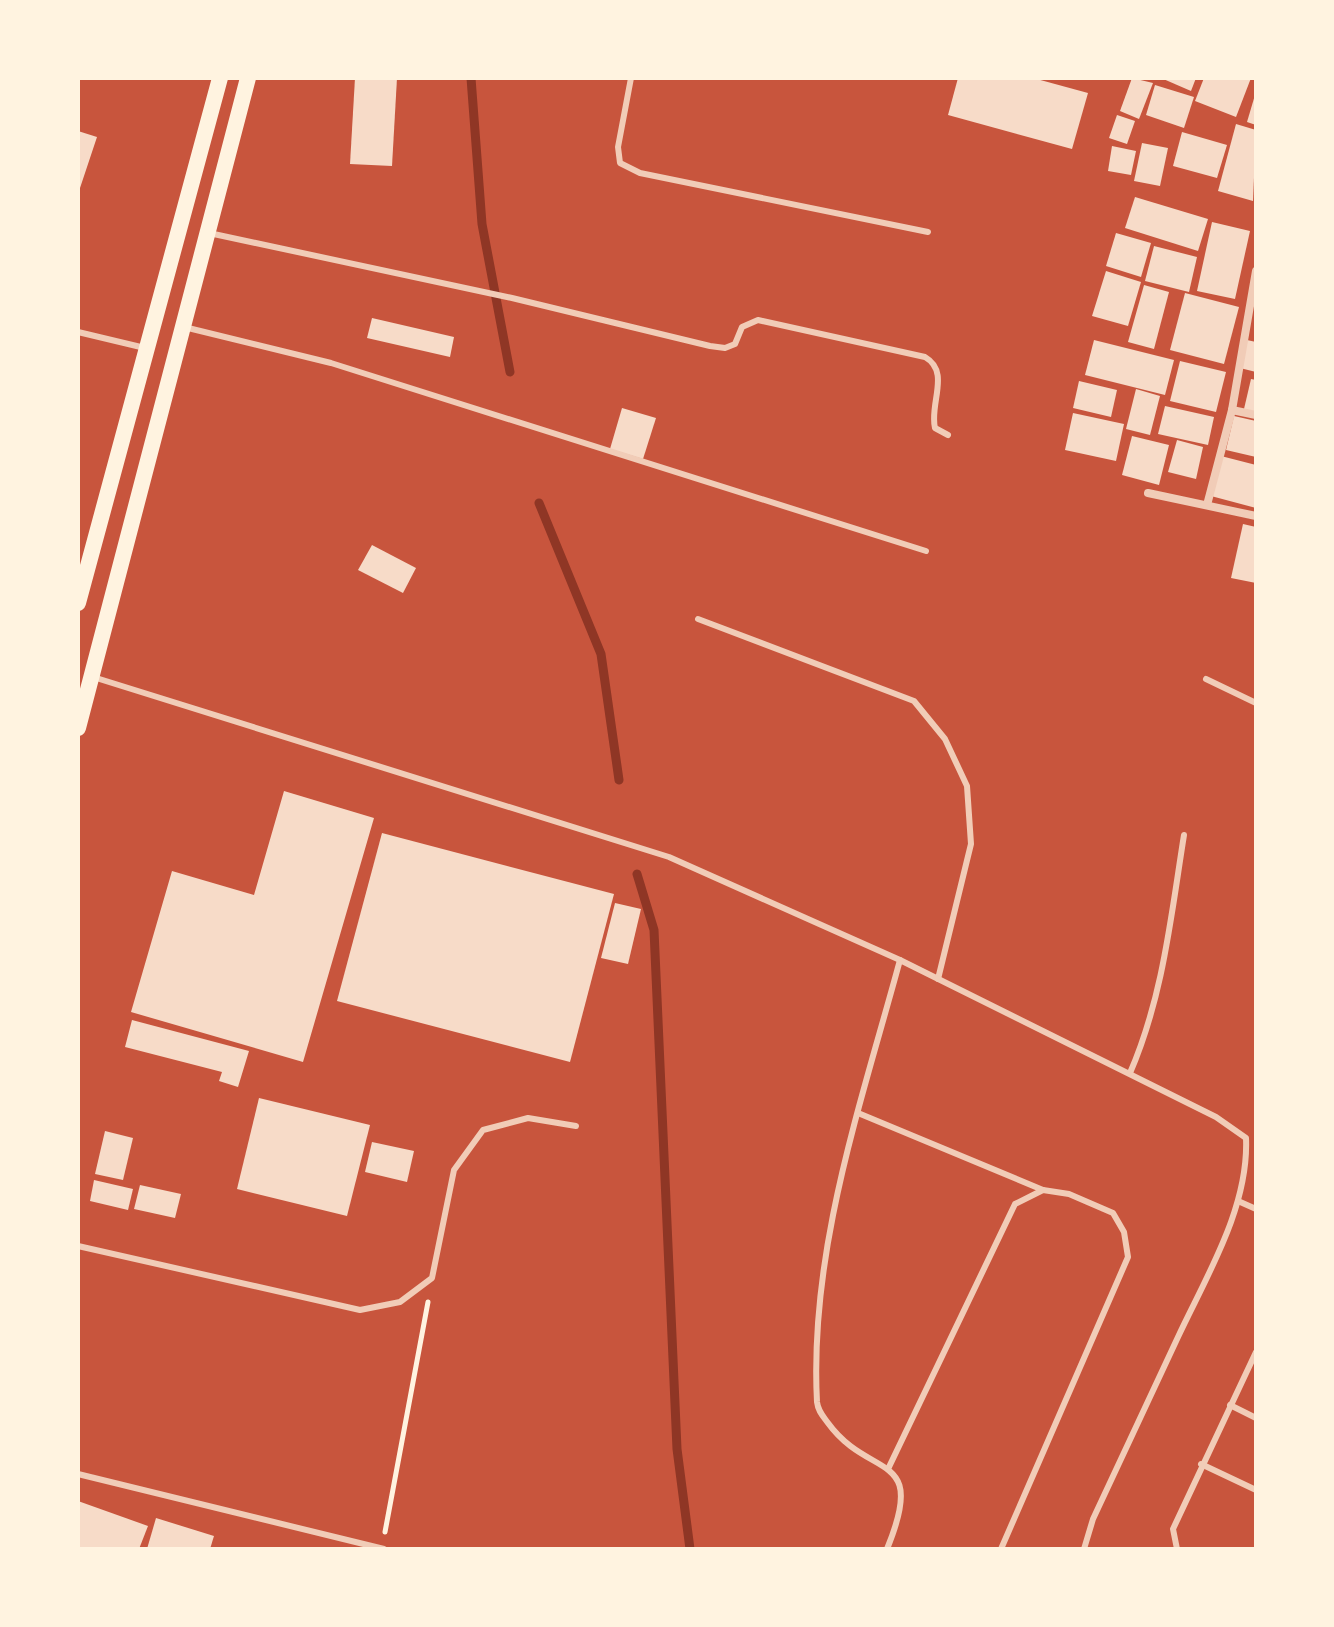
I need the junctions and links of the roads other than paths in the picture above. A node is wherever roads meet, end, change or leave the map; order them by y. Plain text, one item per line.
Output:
1 (220, 78) edge
2 (248, 78) edge
3 (631, 78) edge
4 (207, 232) junction
5 (928, 232) dead end
6 (1256, 271) edge
7 (184, 327) junction
8 (78, 332) edge
9 (148, 349) junction
10 (1232, 410) junction
11 (1256, 415) edge
12 (948, 435) dead end
13 (1148, 493) dead end
14 (1207, 505) junction
15 (1256, 516) edge
16 (926, 551) dead end
17 (78, 603) edge
18 (698, 619) dead end
19 (93, 677) junction
20 (1206, 679) dead end
21 (1256, 703) edge
22 (78, 728) edge
23 (1184, 835) dead end
24 (900, 960) junction
25 (938, 979) junction
26 (1130, 1073) junction
27 (858, 1113) junction
28 (576, 1126) dead end
29 (1246, 1138) junction
30 (1256, 1142) edge
31 (1043, 1190) junction
32 (1238, 1201) junction
33 (1256, 1209) edge
34 (78, 1246) edge
35 (1256, 1352) edge
36 (1230, 1405) junction
37 (1256, 1418) edge
38 (1201, 1464) junction
39 (889, 1467) junction
40 (78, 1474) edge
41 (1256, 1490) edge
42 (383, 1549) edge
43 (887, 1549) edge
44 (1001, 1549) edge
45 (1084, 1549) edge
46 (1177, 1549) edge

1 - 9 main road
2 - 4 main road
3 - 5 lane
4 - 7 main road
4 - 12 lane
6 - 10 street
7 - 16 lane
7 - 19 main road
8 - 9 lane
9 - 17 main road
10 - 11 street
10 - 14 street
13 - 14 street
14 - 15 street
18 - 25 lane
19 - 22 main road
19 - 24 lane
20 - 21 lane
23 - 26 lane
24 - 25 lane
24 - 27 lane
25 - 26 lane
26 - 29 lane
27 - 31 lane
27 - 39 lane
28 - 34 lane
29 - 30 lane
29 - 32 lane
31 - 39 lane
31 - 44 lane
32 - 33 lane
32 - 45 lane
35 - 36 lane
36 - 37 lane
36 - 38 lane
38 - 41 lane
38 - 46 lane
39 - 43 lane
40 - 42 lane

